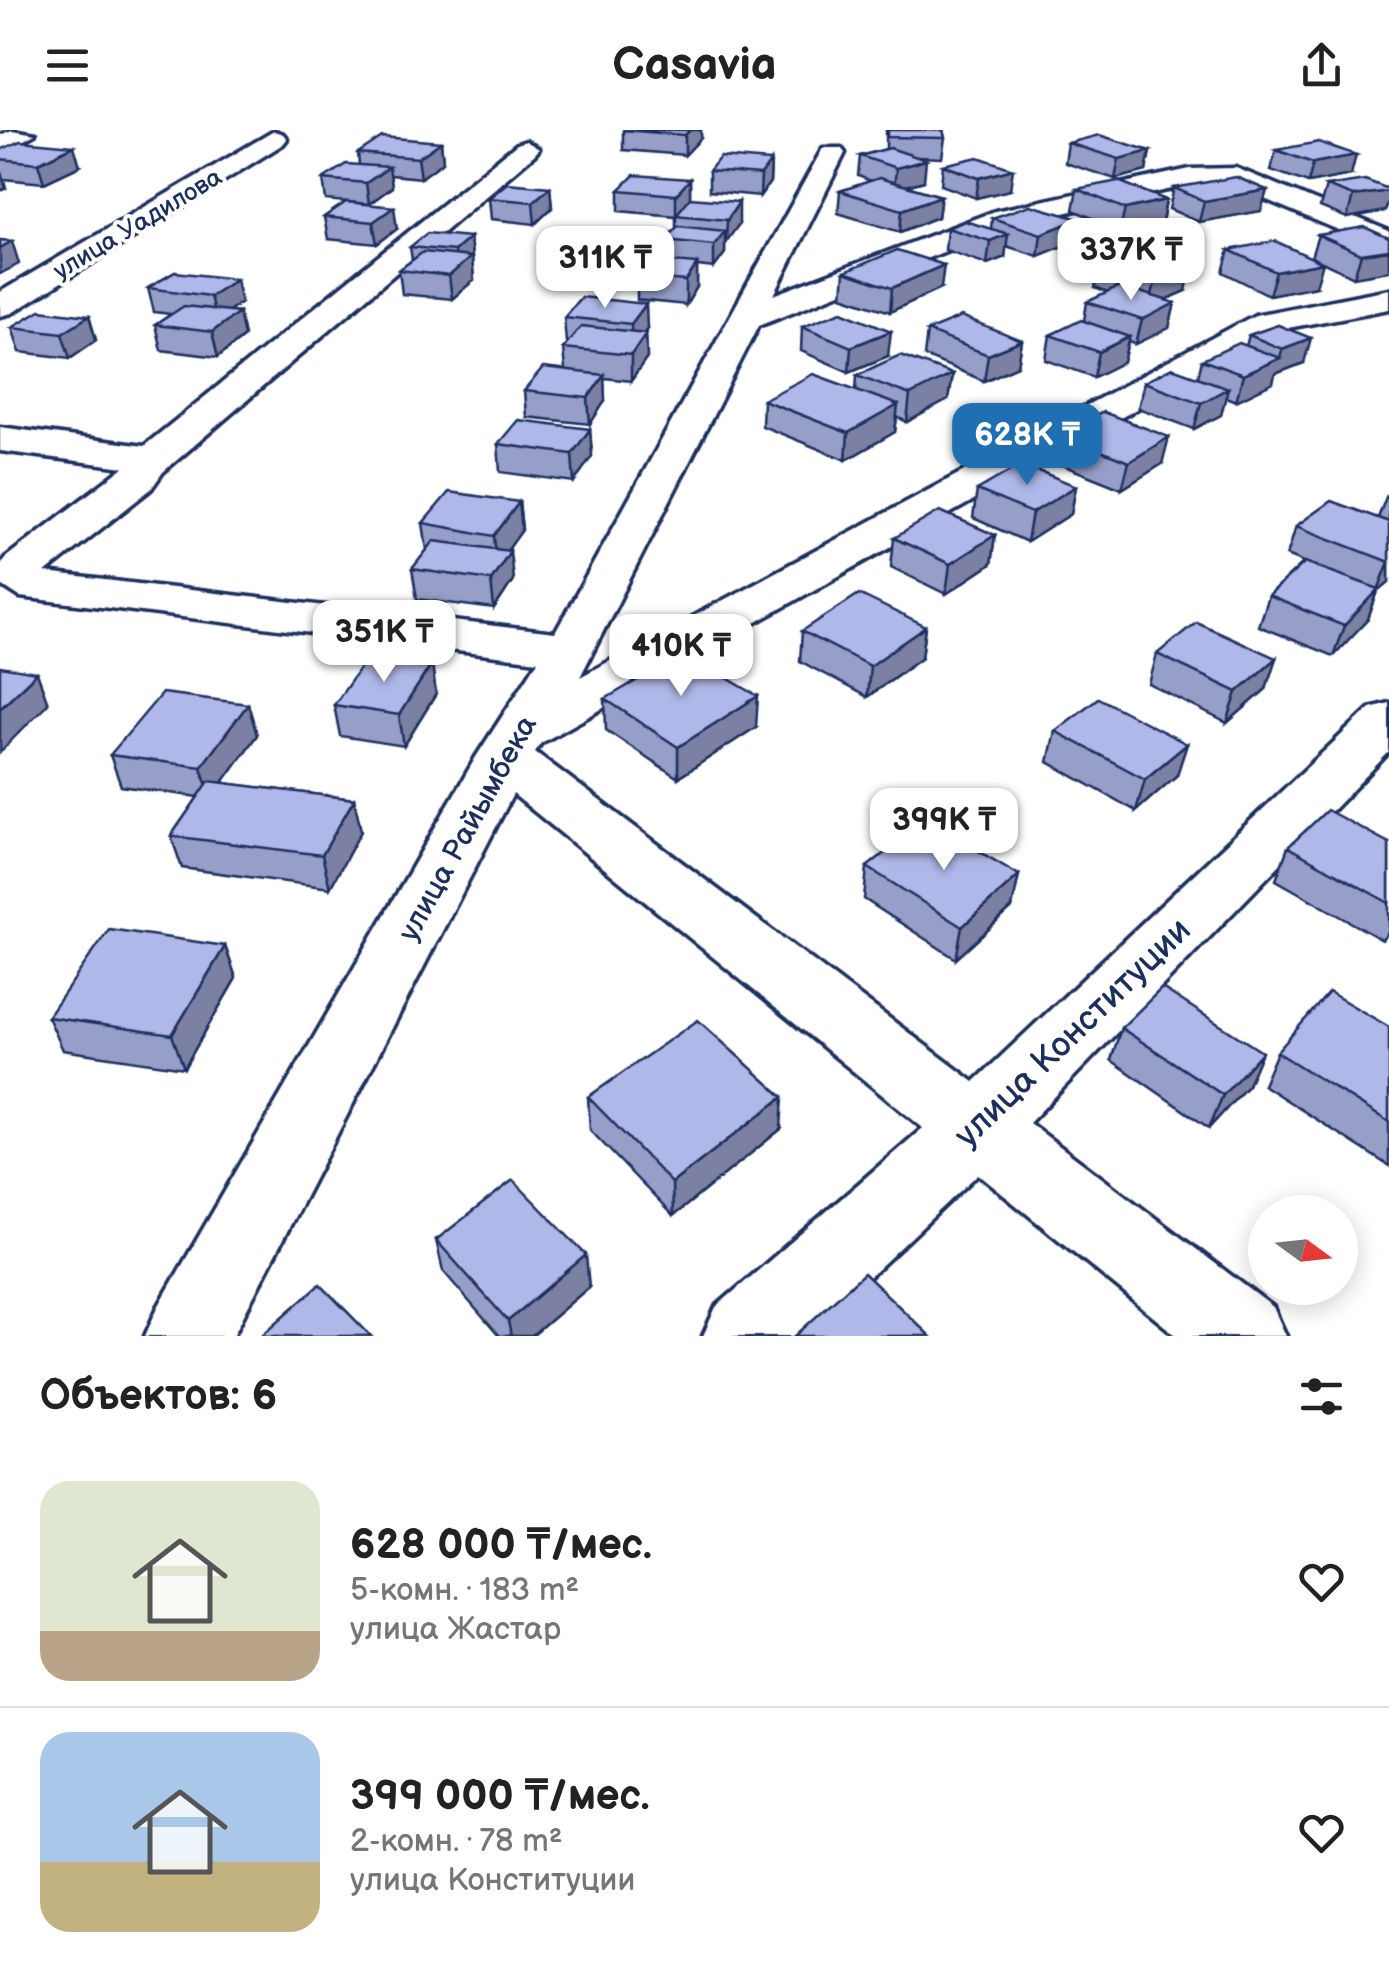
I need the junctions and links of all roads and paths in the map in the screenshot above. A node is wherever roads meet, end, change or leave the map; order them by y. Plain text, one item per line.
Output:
1 (274, 139) dead end
2 (526, 148) dead end
3 (832, 153) dead end
4 (1389, 242) edge
5 (1389, 299) edge
6 (0, 306) edge
7 (743, 320) junction
8 (0, 439) edge
9 (148, 463) junction
10 (10, 586) edge
11 (571, 650) junction
12 (1389, 720) edge
13 (511, 745) junction
14 (974, 1130) junction
15 (188, 1336) edge
16 (746, 1336) edge
17 (1242, 1336) edge

1 - 6 street, улица Уадилова
2 - 9 street
3 - 7 street, улица Райымбека
4 - 7 street
5 - 13 street
7 - 11 street, улица Райымбека
8 - 9 street
9 - 10 street
10 - 11 street
11 - 13 street, улица Райымбека
12 - 14 street, улица Конституции
13 - 14 street
13 - 15 street, улица Райымбека
14 - 16 street, улица Конституции
14 - 17 street

